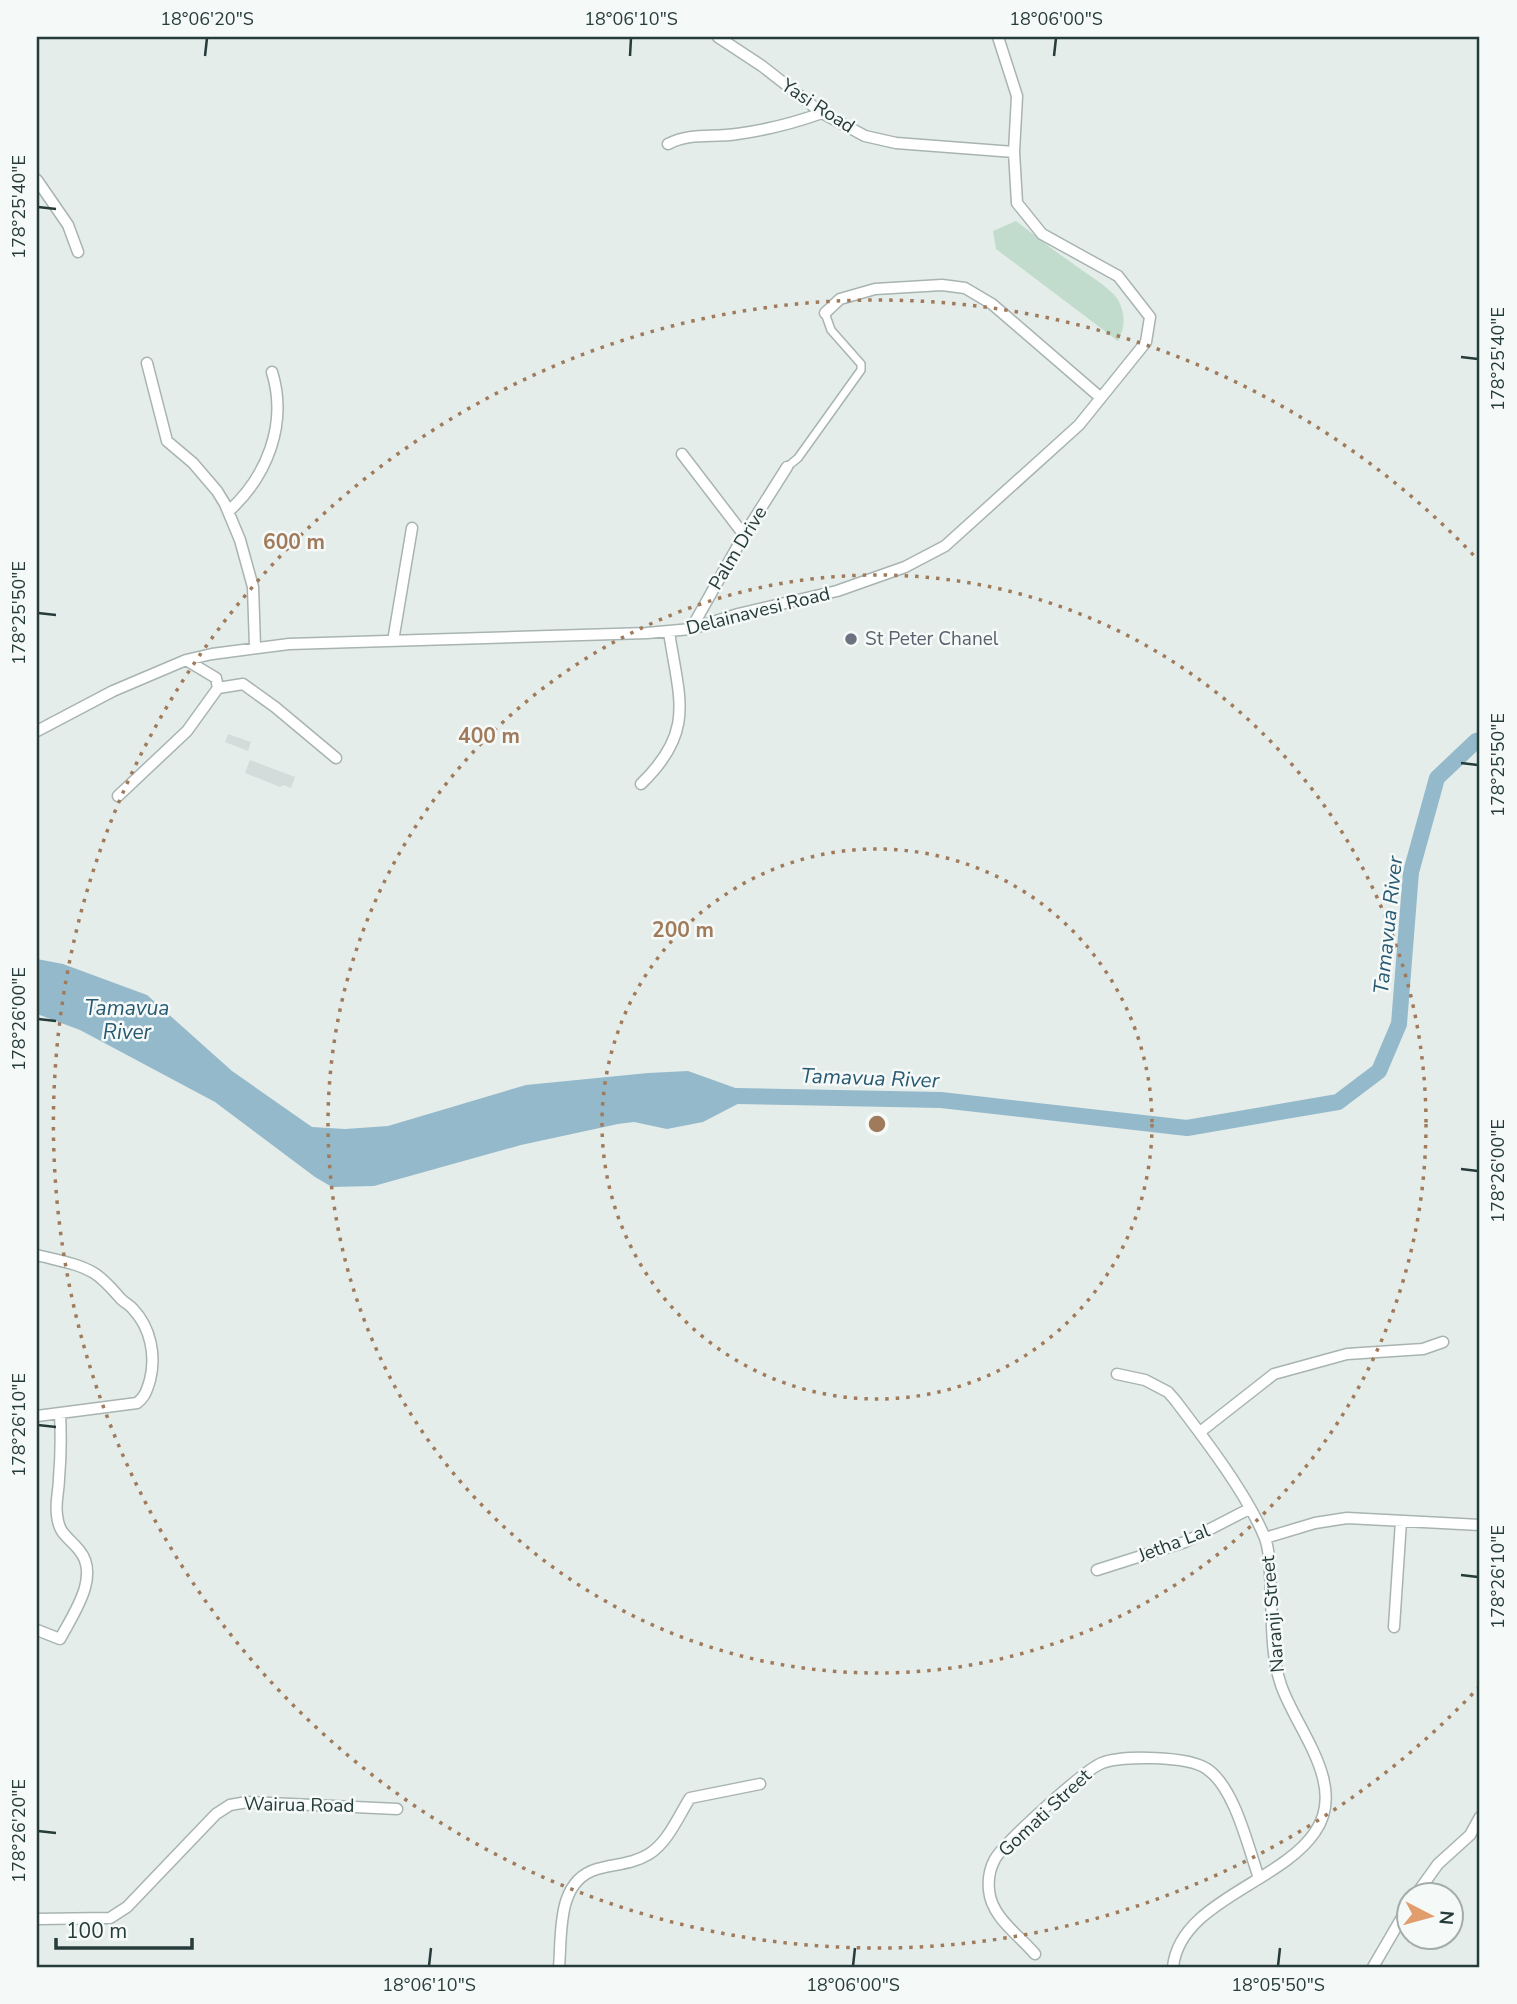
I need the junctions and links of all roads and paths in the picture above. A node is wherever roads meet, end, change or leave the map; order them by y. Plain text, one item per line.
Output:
1 (718, 37) edge
2 (998, 37) edge
3 (822, 113) junction
4 (668, 144) dead end
5 (1014, 152) junction
6 (37, 180) edge
7 (78, 252) dead end
8 (825, 313) joint
9 (148, 363) dead end
10 (272, 372) dead end
11 (1101, 398) junction
12 (682, 454) dead end
13 (787, 467) joint
14 (229, 511) junction
15 (412, 528) dead end
16 (744, 535) junction
17 (691, 629) junction
18 (669, 632) junction
19 (393, 641) junction
20 (255, 647) junction
21 (186, 660) junction
22 (218, 688) junction
23 (37, 731) edge
24 (336, 758) dead end
25 (641, 784) dead end
26 (118, 796) dead end
27 (37, 1255) edge
28 (1444, 1342) dead end
29 (1117, 1374) dead end
30 (60, 1413) junction
31 (37, 1416) edge
32 (1200, 1432) junction
33 (1250, 1509) junction
34 (1401, 1521) junction
35 (1480, 1525) edge
36 (1265, 1538) junction
37 (1097, 1570) dead end
38 (1394, 1627) dead end
39 (37, 1630) edge
40 (760, 1784) dead end
41 (397, 1809) dead end
42 (1480, 1817) edge
43 (1259, 1878) junction
44 (1425, 1882) edge
45 (37, 1919) edge
46 (1394, 1932) edge
47 (1035, 1954) dead end
48 (559, 1967) edge
49 (1173, 1967) edge
50 (1373, 1967) edge

1 - 3 street, Yasi Road
2 - 5 street, Delainavesi Road
3 - 4 street
3 - 5 street, Yasi Road
5 - 11 street, Delainavesi Road
6 - 7 street
8 - 11 street
8 - 13 street
9 - 14 street
10 - 14 street
11 - 17 street, Delainavesi Road
12 - 16 street
13 - 16 street, Palm Drive
14 - 20 street
15 - 19 street
16 - 17 street, Palm Drive
17 - 18 street, Delainavesi Road
18 - 19 street, Delainavesi Road
18 - 25 street
19 - 20 street, Delainavesi Road
20 - 21 street, Delainavesi Road
21 - 22 street
21 - 23 street, Delainavesi Road
22 - 24 street
22 - 26 street
27 - 30 street
28 - 32 street
29 - 32 street, Naranji Street
30 - 31 street
30 - 39 street
32 - 33 street, Naranji Street
33 - 36 street, Naranji Street
33 - 37 street, Jetha Lal
34 - 35 street
34 - 36 street
34 - 38 street
36 - 43 street, Naranji Street
40 - 48 street
41 - 45 street, Wairua Road
42 - 44 street
43 - 47 street, Gomati Street
43 - 49 street, Naranji Street
46 - 50 street

